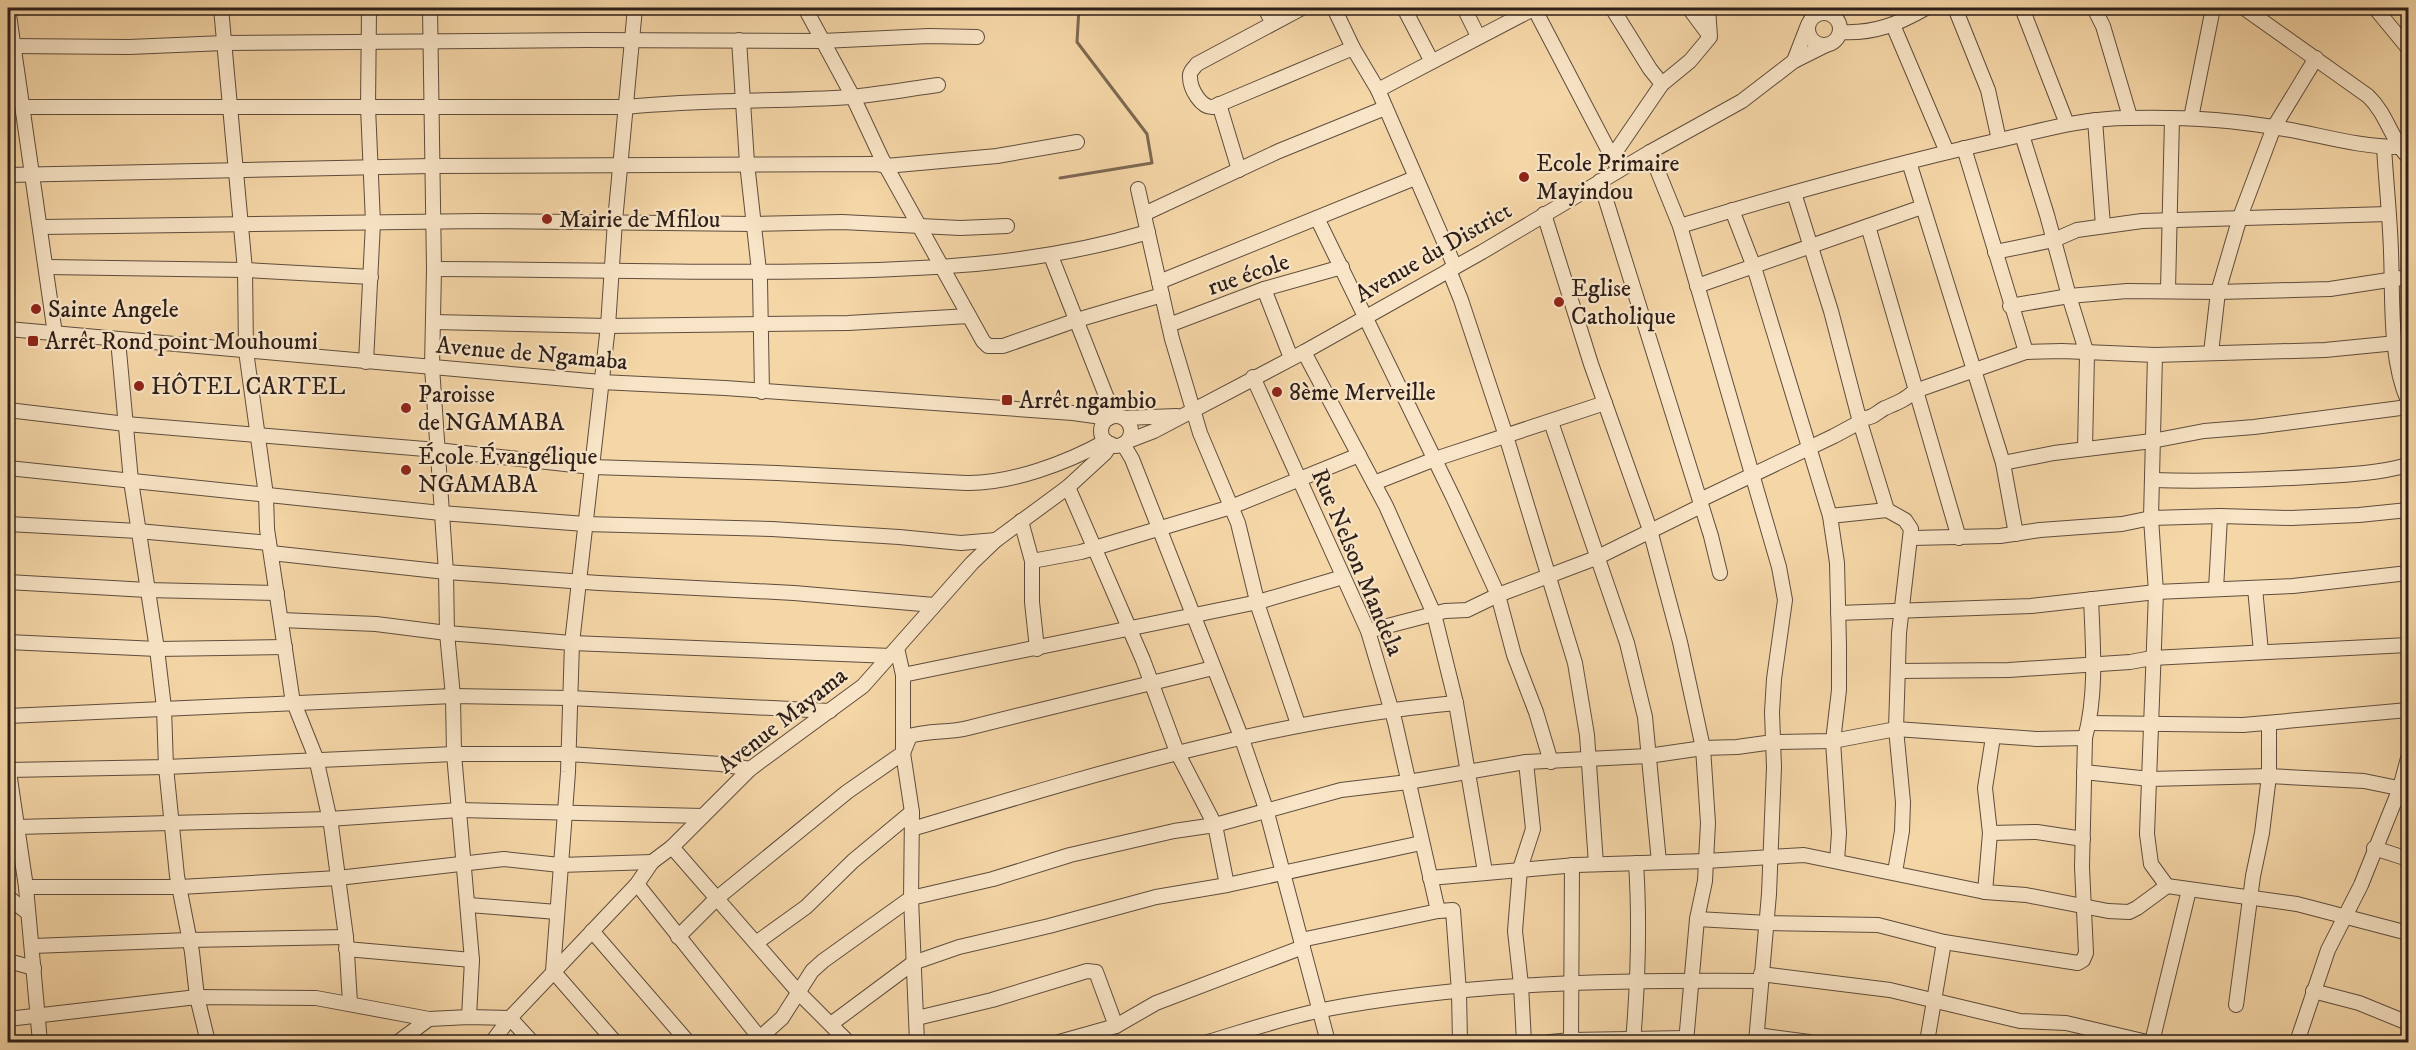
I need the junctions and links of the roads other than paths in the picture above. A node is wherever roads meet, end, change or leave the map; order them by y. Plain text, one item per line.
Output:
1 (8, 8) edge
2 (221, 8) edge
3 (369, 8) edge
4 (430, 8) edge
5 (636, 8) edge
6 (805, 8) edge
7 (1265, 8) edge
8 (1302, 8) edge
9 (1334, 8) edge
10 (1404, 8) edge
11 (1464, 8) edge
12 (1534, 8) edge
13 (1612, 8) edge
14 (1689, 8) edge
15 (1708, 8) edge
16 (1926, 8) edge
17 (1954, 8) edge
18 (2022, 8) edge
19 (2094, 8) edge
20 (2213, 8) edge
21 (2244, 8) edge
22 (2375, 8) edge
23 (1817, 11) edge
24 (1838, 12) edge
25 (1272, 22) junction
26 (1808, 25) junction
27 (1893, 25) junction
28 (1840, 32) junction
29 (1478, 36) junction
30 (977, 37) dead end
31 (1710, 37) junction
32 (739, 40) junction
33 (822, 41) junction
34 (368, 42) junction
35 (430, 42) junction
36 (632, 42) junction
37 (224, 43) junction
38 (1826, 45) junction
39 (11, 46) edge
40 (1353, 48) junction
41 (2409, 48) edge
42 (2316, 58) junction
43 (1431, 60) junction
44 (1794, 61) junction
45 (1662, 84) junction
46 (938, 85) dead end
47 (1378, 90) junction
48 (853, 97) junction
49 (742, 102) junction
50 (1219, 104) junction
51 (626, 106) junction
52 (24, 107) junction
53 (368, 107) junction
54 (229, 108) junction
55 (431, 108) junction
56 (1385, 108) junction
57 (2130, 117) junction
58 (2172, 118) junction
59 (2191, 118) junction
60 (2095, 120) junction
61 (2067, 124) junction
62 (2274, 127) junction
63 (2022, 135) junction
64 (2409, 136) edge
65 (1999, 140) junction
66 (1077, 142) dead end
67 (2391, 147) junction
68 (1964, 148) junction
69 (1650, 152) junction
70 (1947, 152) junction
71 (1612, 157) junction
72 (2409, 157) edge
73 (1909, 162) junction
74 (747, 163) junction
75 (430, 166) junction
76 (620, 166) junction
77 (886, 166) junction
78 (372, 168) junction
79 (1239, 170) junction
80 (1619, 170) junction
81 (235, 171) junction
82 (8, 175) edge
83 (33, 175) junction
84 (1415, 178) junction
85 (1600, 181) junction
86 (1138, 189) dead end
87 (1794, 193) junction
88 (1922, 207) junction
89 (1732, 210) junction
90 (1144, 214) junction
91 (1544, 214) junction
92 (2388, 214) junction
93 (2240, 217) junction
94 (1317, 218) junction
95 (2168, 220) junction
96 (615, 221) junction
97 (433, 222) junction
98 (373, 223) junction
99 (241, 224) junction
100 (754, 224) junction
101 (1007, 226) dead end
102 (1680, 226) junction
103 (1868, 226) junction
104 (2103, 226) junction
105 (41, 227) junction
106 (920, 228) junction
107 (1148, 232) junction
108 (2054, 240) junction
109 (1810, 246) junction
110 (1995, 252) junction
111 (1051, 256) junction
112 (46, 267) junction
113 (1342, 267) junction
114 (1754, 267) junction
115 (944, 268) junction
116 (1452, 268) junction
117 (434, 269) junction
118 (245, 270) junction
119 (611, 270) junction
120 (759, 273) junction
121 (371, 277) junction
122 (2409, 278) edge
123 (2391, 281) junction
124 (1697, 286) junction
125 (1160, 288) junction
126 (1264, 289) junction
127 (2168, 290) junction
128 (2218, 292) junction
129 (2069, 296) junction
130 (2010, 306) junction
131 (969, 316) junction
132 (1366, 316) junction
133 (1077, 320) junction
134 (434, 322) junction
135 (761, 323) junction
136 (1169, 325) junction
137 (608, 326) junction
138 (8, 329) edge
139 (55, 334) junction
140 (118, 340) junction
141 (2396, 343) junction
142 (246, 351) junction
143 (2026, 352) junction
144 (2087, 354) junction
145 (2211, 354) junction
146 (1298, 355) junction
147 (2155, 355) junction
148 (366, 362) junction
149 (432, 367) junction
150 (1973, 370) junction
151 (1253, 377) junction
152 (601, 382) junction
153 (1915, 391) junction
154 (762, 392) junction
155 (2409, 401) edge
156 (1605, 404) junction
157 (2409, 407) edge
158 (1193, 409) junction
159 (8, 411) edge
160 (1054, 413) junction
161 (1179, 416) junction
162 (1116, 417) junction
163 (1551, 422) junction
164 (1860, 422) junction
165 (126, 424) junction
166 (257, 435) junction
167 (1506, 436) junction
168 (2152, 441) junction
169 (1114, 442) junction
170 (1809, 448) junction
171 (2085, 449) junction
172 (437, 450) junction
173 (1359, 455) junction
174 (1435, 459) junction
175 (2003, 463) junction
176 (2409, 465) edge
177 (592, 467) junction
178 (8, 468) edge
179 (1753, 475) junction
180 (1300, 480) junction
181 (2153, 480) junction
182 (131, 481) junction
183 (1374, 483) junction
184 (1068, 487) junction
185 (266, 495) junction
186 (1701, 503) junction
187 (1231, 507) junction
188 (1887, 510) junction
189 (2409, 510) edge
190 (441, 513) junction
191 (1830, 516) junction
192 (2220, 516) junction
193 (2151, 518) junction
194 (1021, 520) junction
195 (8, 524) edge
196 (585, 524) junction
197 (1159, 529) junction
198 (1650, 530) junction
199 (138, 531) junction
200 (2016, 534) junction
201 (1912, 538) junction
202 (1959, 538) junction
203 (996, 540) junction
204 (1093, 547) junction
205 (270, 548) junction
206 (1596, 558) junction
207 (1032, 561) junction
208 (446, 572) junction
209 (1720, 573) dead end
210 (2409, 573) edge
211 (1548, 576) junction
212 (1343, 577) junction
213 (8, 582) edge
214 (579, 582) junction
215 (2254, 588) junction
216 (2216, 589) junction
217 (147, 590) junction
218 (2156, 592) junction
219 (277, 593) junction
220 (1498, 596) junction
221 (2091, 599) junction
222 (1258, 602) junction
223 (934, 605) junction
224 (1901, 612) junction
225 (1838, 613) junction
226 (1434, 614) junction
227 (1193, 615) junction
228 (280, 620) junction
229 (1128, 628) junction
230 (1368, 631) junction
231 (447, 633) junction
232 (8, 642) edge
233 (572, 643) junction
234 (2409, 645) edge
235 (285, 647) junction
236 (157, 649) junction
237 (1037, 649) junction
238 (894, 652) junction
239 (2261, 652) junction
240 (2152, 658) junction
241 (2094, 663) junction
242 (1213, 668) junction
243 (1898, 671) junction
244 (903, 675) junction
245 (1152, 683) junction
246 (453, 696) junction
247 (570, 698) junction
248 (293, 703) junction
249 (1456, 703) junction
250 (164, 708) junction
251 (1391, 709) junction
252 (2409, 710) edge
253 (830, 711) junction
254 (8, 717) edge
255 (2089, 723) junction
256 (2270, 723) junction
257 (1298, 724) junction
258 (2152, 724) junction
259 (1896, 729) junction
260 (1993, 737) junction
261 (2085, 738) junction
262 (1242, 739) junction
263 (1833, 741) junction
264 (1773, 742) junction
265 (1703, 748) junction
266 (1177, 752) junction
267 (903, 753) junction
268 (454, 754) junction
269 (568, 754) junction
270 (1648, 756) junction
271 (316, 758) junction
272 (2409, 758) edge
273 (1589, 760) junction
274 (1526, 762) junction
275 (1551, 762) junction
276 (166, 766) junction
277 (8, 768) edge
278 (750, 769) junction
279 (1467, 772) junction
280 (2084, 772) junction
281 (2269, 776) junction
282 (2150, 779) junction
283 (1408, 782) junction
284 (2404, 789) edge
285 (1266, 809) junction
286 (459, 810) junction
287 (912, 812) junction
288 (564, 813) junction
289 (703, 816) junction
290 (329, 819) junction
291 (12, 822) edge
292 (172, 824) junction
293 (1215, 825) junction
294 (912, 830) junction
295 (1990, 833) junction
296 (2083, 839) junction
297 (1421, 843) junction
298 (672, 847) junction
299 (2374, 848) junction
300 (1769, 857) junction
301 (2409, 859) edge
302 (1706, 861) junction
303 (1837, 861) junction
304 (652, 862) junction
305 (1659, 862) junction
306 (463, 863) junction
307 (1636, 863) junction
308 (1596, 864) junction
309 (560, 865) junction
310 (1572, 865) junction
311 (1520, 869) junction
312 (1282, 872) junction
313 (1485, 872) junction
314 (1894, 872) junction
315 (338, 878) junction
316 (1430, 878) junction
317 (637, 884) junction
318 (1227, 885) junction
319 (2167, 885) junction
320 (26, 887) junction
321 (180, 887) junction
322 (2188, 890) junction
323 (1985, 892) junction
324 (8, 897) edge
325 (911, 898) junction
326 (2251, 898) junction
327 (716, 899) junction
328 (469, 905) junction
329 (2085, 906) junction
330 (1438, 910) junction
331 (557, 912) junction
332 (28, 914) junction
333 (2345, 916) junction
334 (1697, 919) junction
335 (1768, 923) junction
336 (592, 931) junction
337 (2409, 933) edge
338 (678, 937) junction
339 (189, 939) junction
340 (1944, 942) junction
341 (346, 943) junction
342 (756, 943) junction
343 (1302, 944) junction
344 (33, 946) junction
345 (472, 960) junction
346 (8, 961) edge
347 (913, 963) junction
348 (34, 968) junction
349 (553, 971) junction
350 (1761, 978) junction
351 (1638, 980) junction
352 (1691, 981) junction
353 (1570, 983) junction
354 (1521, 985) junction
355 (2313, 991) junction
356 (1459, 992) junction
357 (800, 994) junction
358 (197, 997) junction
359 (1935, 999) junction
360 (350, 1003) junction
361 (2236, 1005) dead end
362 (1321, 1010) junction
363 (39, 1016) junction
364 (469, 1017) junction
365 (510, 1018) junction
366 (917, 1018) junction
367 (8, 1019) edge
368 (429, 1019) junction
369 (2409, 1023) edge
370 (831, 1024) junction
371 (1116, 1026) junction
372 (1756, 1039) edge
373 (1633, 1040) edge
374 (1686, 1040) edge
375 (759, 1041) edge
376 (1571, 1041) edge
377 (40, 1042) edge
378 (208, 1042) edge
379 (398, 1042) edge
380 (492, 1042) edge
381 (532, 1042) edge
382 (615, 1042) edge
383 (688, 1042) edge
384 (848, 1042) edge
385 (916, 1042) edge
386 (1059, 1042) edge
387 (1208, 1042) edge
388 (1328, 1042) edge
389 (1460, 1042) edge
390 (1524, 1042) edge
391 (1550, 1042) edge
392 (1809, 1042) edge
393 (1927, 1042) edge
394 (2150, 1042) edge
395 (2297, 1042) edge

1 - 39 street
2 - 37 street
3 - 34 street
4 - 35 street
5 - 36 street
6 - 33 street
7 - 25 street
8 - 25 street
9 - 40 street
10 - 43 street
11 - 29 street
12 - 29 street
12 - 71 street
13 - 45 street
14 - 31 street
15 - 31 street
16 - 27 street
17 - 65 street
18 - 61 street
19 - 57 street
20 - 59 street
21 - 42 street
22 - 41 street
23 - 24 street
23 - 26 street
24 - 28 street
25 - 50 street
26 - 38 street
26 - 44 street
27 - 28 street
27 - 70 street
28 - 38 street
29 - 43 street
30 - 33 street
31 - 45 street
32 - 33 street
32 - 36 street
32 - 49 street
33 - 48 street
34 - 35 street
34 - 37 street
34 - 53 street
35 - 36 street
35 - 55 street
36 - 51 street
37 - 39 street
37 - 54 street
38 - 44 street, Avenue du District
39 - 52 street
40 - 47 street
40 - 50 street
42 - 62 street
42 - 67 street
43 - 47 street
44 - 69 street, Avenue du District
45 - 71 street
46 - 48 street
47 - 56 street
48 - 49 street
48 - 77 street
49 - 51 street
49 - 74 street
50 - 79 street
51 - 55 street
51 - 76 street
52 - 54 street
52 - 83 street
53 - 54 street
53 - 55 street
53 - 78 street
54 - 81 street
55 - 75 street
56 - 79 street
56 - 84 street
57 - 58 street
57 - 60 street
58 - 59 street
58 - 95 street
59 - 62 street
60 - 61 street
60 - 104 street
61 - 63 street
62 - 67 street
62 - 93 street
63 - 65 street
63 - 108 street
64 - 67 street
65 - 68 street
66 - 77 street
67 - 72 street
67 - 92 street
68 - 70 street
68 - 110 street
69 - 80 street, Avenue du District
69 - 102 street
70 - 73 street
71 - 80 street
73 - 87 street
73 - 88 street
74 - 76 street
74 - 77 street
74 - 100 street
75 - 76 street
75 - 78 street
75 - 97 street
76 - 96 street
77 - 106 street
78 - 81 street
78 - 98 street
79 - 90 street
80 - 85 street, Avenue du District
81 - 83 street
81 - 99 street
82 - 83 street
83 - 105 street
84 - 94 street
84 - 116 street
85 - 91 street, Avenue du District
85 - 186 street
86 - 90 street
87 - 89 street
87 - 109 street
88 - 103 street
88 - 150 street
89 - 102 street
89 - 114 street
90 - 107 street
91 - 116 street, Avenue du District
91 - 156 street
92 - 93 street
92 - 123 street
93 - 95 street
93 - 128 street
94 - 113 street
94 - 125 street
95 - 104 street
95 - 127 street
96 - 97 street
96 - 100 street
96 - 119 street
97 - 98 street
97 - 117 street
98 - 99 street
98 - 121 street
99 - 105 street
99 - 118 street
100 - 106 street
100 - 120 street
101 - 106 street
102 - 124 street
103 - 109 street
103 - 153 street
104 - 108 street
105 - 112 street
106 - 115 street
107 - 111 street
107 - 125 street
108 - 110 street
108 - 129 street
109 - 114 street
109 - 164 street
110 - 130 street
111 - 115 street
111 - 133 street
112 - 118 street
112 - 139 street
113 - 126 street, rue école
113 - 132 street
114 - 124 street
114 - 170 street
115 - 120 street
115 - 131 street
116 - 132 street, Avenue du District
116 - 167 street
117 - 119 street
117 - 134 street
118 - 121 street
118 - 142 street
119 - 120 street
119 - 137 street
120 - 135 street
121 - 148 street
122 - 123 street
123 - 128 street
123 - 141 street
124 - 179 street
125 - 133 street
125 - 136 street
126 - 136 street, rue école
126 - 146 street
127 - 128 street
127 - 129 street
128 - 145 street
129 - 130 street
129 - 144 street
130 - 143 street
131 - 133 street
131 - 135 street
132 - 146 street, Avenue du District
132 - 174 street
133 - 162 street
134 - 137 street
134 - 149 street
135 - 137 street
135 - 154 street
136 - 158 street
137 - 152 street
138 - 139 street, Avenue de Ngamaba
139 - 140 street, Avenue de Ngamaba
140 - 142 street, Avenue de Ngamaba
140 - 165 street
141 - 145 street
141 - 155 street
142 - 148 street, Avenue de Ngamaba
142 - 166 street
143 - 144 street
143 - 150 street
144 - 147 street
144 - 171 street
145 - 147 street
146 - 151 street, Avenue du District
146 - 173 street
147 - 168 street
148 - 149 street, Avenue de Ngamaba
149 - 152 street, Avenue de Ngamaba
149 - 172 street
150 - 153 street
150 - 175 street
151 - 158 street, Avenue du District
151 - 180 street, Rue Nelson Mandela
152 - 154 street, Avenue de Ngamaba
152 - 177 street
153 - 164 street
153 - 202 street
154 - 160 street, Avenue de Ngamaba
156 - 163 street
156 - 198 street
157 - 168 street
158 - 161 street, Avenue du District
158 - 187 street
159 - 165 street, Avenue du District
160 - 162 street, Avenue de Ngamaba
160 - 169 street, Avenue de Ngamaba
161 - 162 street, Avenue du District
161 - 169 street, Avenue du District
162 - 169 street
162 - 169 street
163 - 167 street
163 - 206 street
164 - 170 street
164 - 188 street
165 - 166 street, Avenue du District
165 - 182 street
166 - 172 street, Avenue du District
166 - 185 street
167 - 174 street
167 - 211 street
168 - 171 street
168 - 181 street
169 - 177 street, Avenue du District
169 - 184 street, Avenue Mayama
169 - 197 street
170 - 179 street
170 - 191 street
171 - 175 street
172 - 177 street, Avenue du District
172 - 190 street
173 - 180 street
173 - 183 street
174 - 183 street
174 - 220 street
175 - 200 street
176 - 181 street
177 - 196 street
178 - 182 street
179 - 186 street
179 - 264 street
180 - 187 street
180 - 212 street, Rue Nelson Mandela
181 - 193 street
182 - 185 street
182 - 199 street
183 - 226 street
184 - 194 street, Avenue Mayama
184 - 204 street
185 - 190 street
185 - 205 street
186 - 198 street
186 - 209 street
187 - 197 street
187 - 222 street
188 - 191 street
188 - 201 street
189 - 192 street
190 - 196 street
190 - 208 street
191 - 225 street
192 - 193 street
192 - 216 street
193 - 200 street
193 - 218 street
194 - 203 street, Avenue Mayama
194 - 207 street
195 - 199 street
196 - 203 street
196 - 214 street
197 - 204 street
197 - 227 street
198 - 206 street
198 - 265 street
199 - 205 street
199 - 217 street
200 - 202 street
201 - 202 street
201 - 224 street
203 - 223 street, Avenue Mayama
204 - 207 street
204 - 229 street
205 - 208 street
205 - 219 street
206 - 211 street
206 - 270 street
207 - 237 street
208 - 214 street
208 - 231 street
210 - 215 street
211 - 220 street
211 - 273 street
212 - 222 street
212 - 230 street, Rue Nelson Mandela
213 - 217 street
214 - 223 street
214 - 233 street
215 - 216 street
215 - 239 street
216 - 218 street
217 - 219 street
217 - 236 street
218 - 221 street
218 - 240 street
219 - 228 street
220 - 226 street
220 - 275 street
221 - 224 street
221 - 241 street
222 - 227 street
222 - 257 street
223 - 238 street, Avenue Mayama
224 - 225 street
224 - 243 street
225 - 263 street
226 - 230 street
226 - 249 street
227 - 229 street
227 - 242 street
228 - 231 street
228 - 235 street
229 - 237 street
229 - 245 street
230 - 251 street, Rue Nelson Mandela
231 - 233 street
231 - 246 street
232 - 236 street
233 - 238 street
233 - 247 street
234 - 239 street
235 - 236 street
235 - 248 street
236 - 250 street
237 - 244 street
238 - 244 street
238 - 253 street, Avenue Mayama
239 - 240 street
240 - 241 street
240 - 258 street
241 - 243 street
241 - 255 street
242 - 245 street
242 - 262 street
243 - 259 street
244 - 267 street
245 - 266 street
245 - 267 street
246 - 247 street
246 - 248 street
246 - 268 street
247 - 253 street
247 - 269 street
248 - 250 street
248 - 271 street
249 - 251 street
249 - 279 street
250 - 254 street
250 - 276 street
251 - 257 street
251 - 283 street, Rue Nelson Mandela
252 - 256 street
253 - 278 street, Avenue Mayama
255 - 258 street
255 - 261 street
256 - 258 street
256 - 281 street
257 - 262 street
258 - 282 street
259 - 260 street
259 - 263 street
259 - 314 street
260 - 261 street
260 - 295 street
261 - 280 street
262 - 266 street
262 - 285 street
263 - 264 street
263 - 303 street
264 - 265 street
264 - 300 street
265 - 270 street
265 - 302 street
266 - 293 street
266 - 294 street
267 - 287 street
267 - 327 street
268 - 269 street
268 - 271 street
268 - 286 street
269 - 278 street
269 - 288 street
270 - 273 street
270 - 305 street
271 - 276 street
271 - 290 street
272 - 284 street
273 - 275 street
273 - 308 street
274 - 275 street
274 - 279 street
274 - 311 street
276 - 277 street
276 - 292 street
277 - 291 street
278 - 289 street, Avenue Mayama
279 - 283 street
279 - 313 street
280 - 282 street
280 - 296 street
281 - 282 street
281 - 284 street
281 - 326 street
282 - 319 street
283 - 285 street
283 - 297 street, Rue Nelson Mandela
284 - 299 street
285 - 293 street
285 - 312 street
286 - 288 street
286 - 290 street
286 - 306 street
287 - 294 street
287 - 342 street
288 - 289 street
288 - 309 street
289 - 298 street, Avenue Mayama
290 - 292 street
290 - 315 street
291 - 292 street
291 - 320 street
292 - 321 street
293 - 318 street
293 - 325 street
294 - 325 street
295 - 296 street
295 - 323 street
296 - 329 street
297 - 312 street
297 - 316 street, Rue Nelson Mandela
298 - 304 street, Avenue Mayama
298 - 327 street
299 - 301 street
299 - 333 street
300 - 302 street
300 - 303 street
300 - 335 street
302 - 305 street
302 - 334 street
303 - 314 street
304 - 309 street
304 - 317 street, Avenue Mayama
305 - 307 street
306 - 309 street
306 - 315 street
306 - 328 street
307 - 308 street
307 - 351 street
308 - 310 street
309 - 331 street
310 - 311 street
310 - 353 street
311 - 313 street
311 - 354 street
312 - 318 street
312 - 343 street
313 - 316 street
314 - 323 street
315 - 321 street
315 - 341 street
316 - 330 street, Rue Nelson Mandela
317 - 336 street, Avenue Mayama
317 - 338 street
318 - 347 street
319 - 322 street
319 - 329 street
320 - 321 street
320 - 332 street
321 - 339 street
322 - 326 street
322 - 394 street
323 - 329 street
324 - 332 street
325 - 347 street
325 - 357 street
326 - 333 street
326 - 361 street
327 - 338 street
327 - 342 street
328 - 331 street
328 - 345 street
329 - 340 street
330 - 343 street
330 - 356 street
331 - 349 street
332 - 344 street
333 - 337 street
333 - 355 street
334 - 335 street
334 - 352 street
335 - 340 street
335 - 350 street
336 - 349 street, Avenue Mayama
336 - 383 street
338 - 375 street
339 - 341 street
339 - 344 street
339 - 358 street
340 - 359 street
341 - 345 street
341 - 360 street
342 - 357 street
343 - 362 street
343 - 371 street
344 - 348 street
345 - 364 street
346 - 348 street
347 - 366 street
347 - 370 street
348 - 363 street
349 - 365 street, Avenue Mayama
349 - 382 street
350 - 352 street
350 - 359 street
350 - 372 street
351 - 352 street
351 - 353 street
351 - 373 street
352 - 374 street
353 - 354 street
353 - 376 street
354 - 356 street
354 - 390 street
355 - 369 street
355 - 395 street
356 - 362 street
356 - 389 street
357 - 370 street
357 - 375 street
358 - 360 street
358 - 363 street
358 - 378 street
359 - 393 street
359 - 394 street
360 - 368 street
362 - 387 street
362 - 388 street
363 - 367 street
363 - 377 street
364 - 365 street
364 - 368 street
365 - 380 street, Avenue Mayama
365 - 381 street
366 - 371 street
366 - 385 street
368 - 379 street
370 - 384 street
371 - 386 street
372 - 392 street
373 - 374 street
373 - 376 street
376 - 391 street

